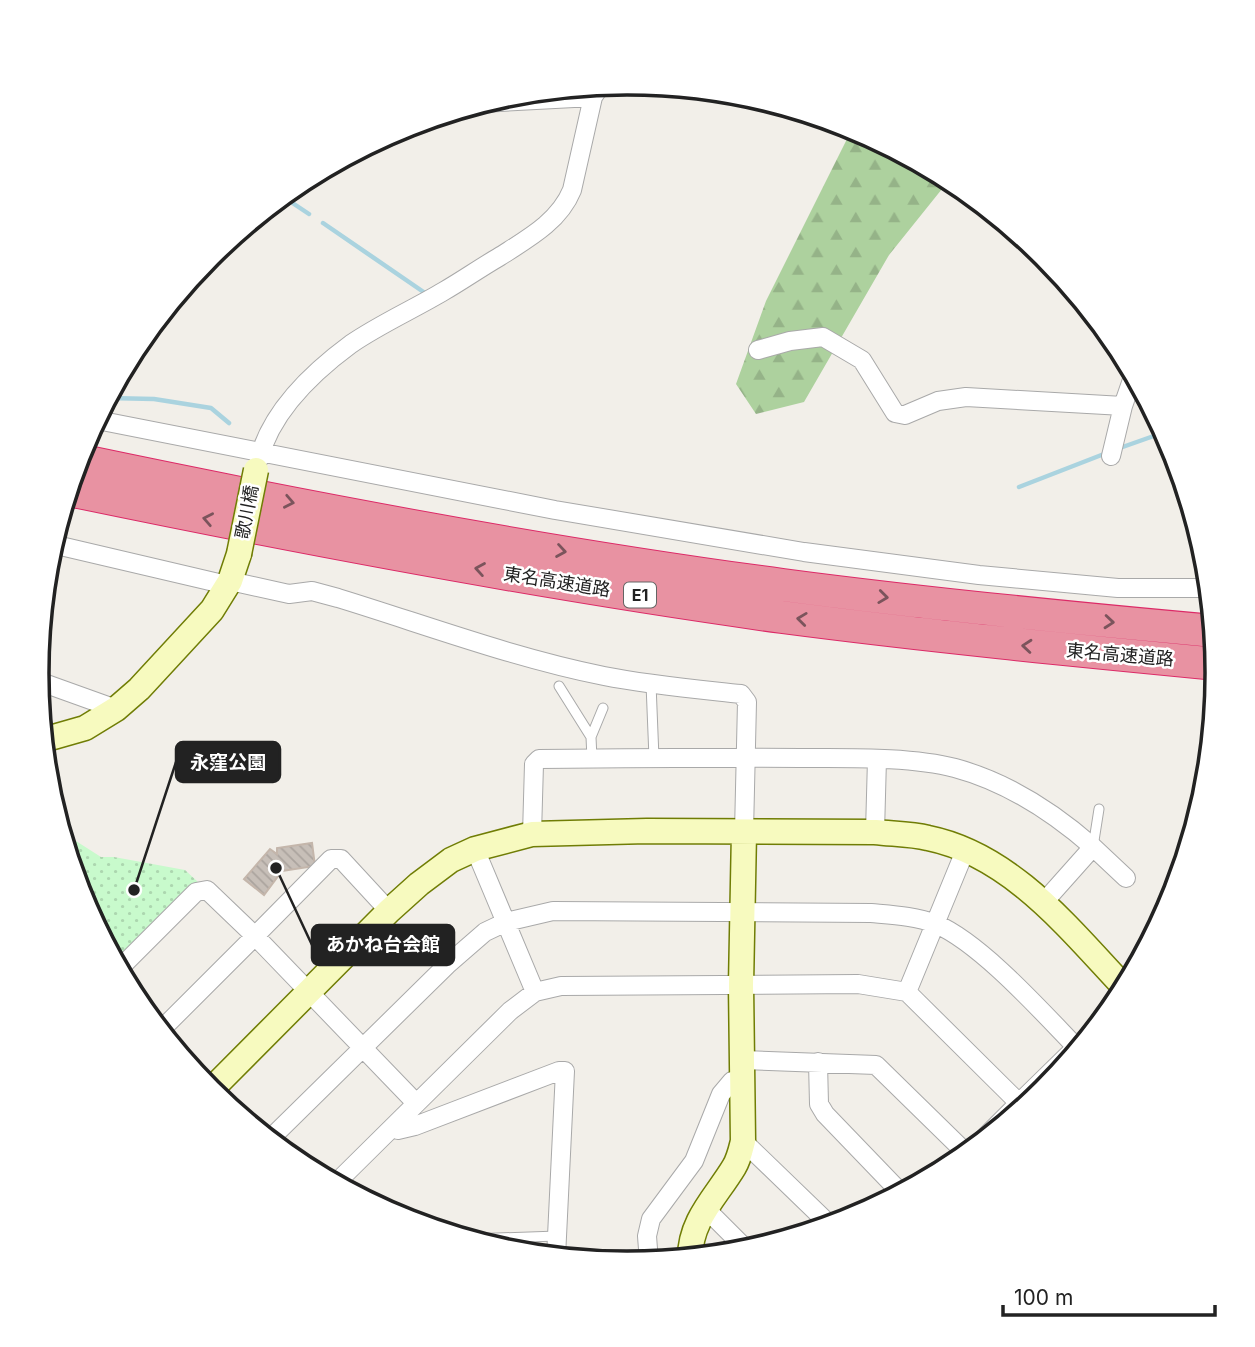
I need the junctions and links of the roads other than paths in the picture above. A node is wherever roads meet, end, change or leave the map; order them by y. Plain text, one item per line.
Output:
1 (596, 96) edge
2 (758, 350) dead end
3 (1129, 386) edge
4 (1122, 406) junction
5 (107, 422) edge
6 (1111, 456) dead end
7 (258, 460) junction
8 (89, 462) edge
9 (79, 492) edge
10 (64, 547) edge
11 (228, 583) junction
12 (1199, 588) edge
13 (1204, 630) edge
14 (1206, 663) edge
15 (651, 684) junction
16 (49, 685) edge
17 (559, 686) dead end
18 (603, 708) dead end
19 (116, 709) junction
20 (53, 737) edge
21 (591, 737) junction
22 (745, 757) junction
23 (654, 758) junction
24 (877, 758) junction
25 (592, 759) junction
26 (1099, 809) dead end
27 (744, 832) junction
28 (875, 832) junction
29 (532, 834) junction
30 (1093, 847) junction
31 (475, 849) junction
32 (965, 851) junction
33 (1126, 878) dead end
34 (1044, 902) junction
35 (389, 911) junction
36 (741, 913) junction
37 (506, 922) junction
38 (936, 925) junction
39 (255, 936) junction
40 (126, 962) edge
41 (1118, 980) edge
42 (741, 985) junction
43 (309, 992) junction
44 (535, 992) junction
45 (907, 992) junction
46 (167, 1024) edge
47 (1072, 1042) edge
48 (362, 1047) junction
49 (818, 1062) junction
50 (743, 1070) junction
51 (218, 1083) edge
52 (1017, 1101) edge
53 (416, 1103) junction
54 (393, 1127) junction
55 (276, 1133) edge
56 (743, 1141) junction
57 (960, 1147) edge
58 (343, 1176) edge
59 (894, 1186) edge
60 (705, 1208) junction
61 (822, 1218) edge
62 (557, 1236) junction
63 (502, 1238) edge
64 (738, 1241) edge
65 (556, 1247) edge
66 (690, 1248) edge
67 (648, 1251) edge

1 - 7 street
2 - 4 street
3 - 4 street
4 - 6 street
5 - 7 street
7 - 11 street, 歌川橋, bridge
7 - 12 street
8 -> 13 highway, 東名高速道路 / E1
14 -> 9 highway, 東名高速道路 / E1
10 - 11 street
11 - 15 street
11 - 19 street, 歌川橋
15 - 22 street
15 - 23 lane
16 - 19 street
17 - 21 lane
18 - 21 lane
19 - 20 street, 歌川橋
21 - 25 lane
22 - 23 street
22 - 24 street
22 - 27 street
23 - 25 street
24 - 28 street
24 - 30 street
25 - 29 street
26 - 30 lane
27 - 28 street
27 - 29 street
27 - 36 street
28 - 32 street
29 - 31 street
30 - 33 street
30 - 34 street
31 - 35 street
31 - 37 street
32 - 34 street
32 - 38 street
34 - 41 street
35 - 39 street
35 - 43 street
36 - 37 street
36 - 38 street
36 - 42 street
37 - 44 street
37 - 48 street
38 - 45 street
38 - 47 street
39 - 40 street
39 - 43 street
39 - 46 street
42 - 44 street
42 - 45 street
42 - 50 street
43 - 48 street
43 - 51 street
44 - 53 street
45 - 52 street
48 - 53 street
48 - 55 street
49 - 50 street
49 - 57 street
49 - 59 street
50 - 56 street
50 - 67 street
53 - 54 street
54 - 58 street
54 - 62 street
56 - 60 street
56 - 61 street
60 - 64 street
60 - 66 street
62 - 63 lane
62 - 65 street

